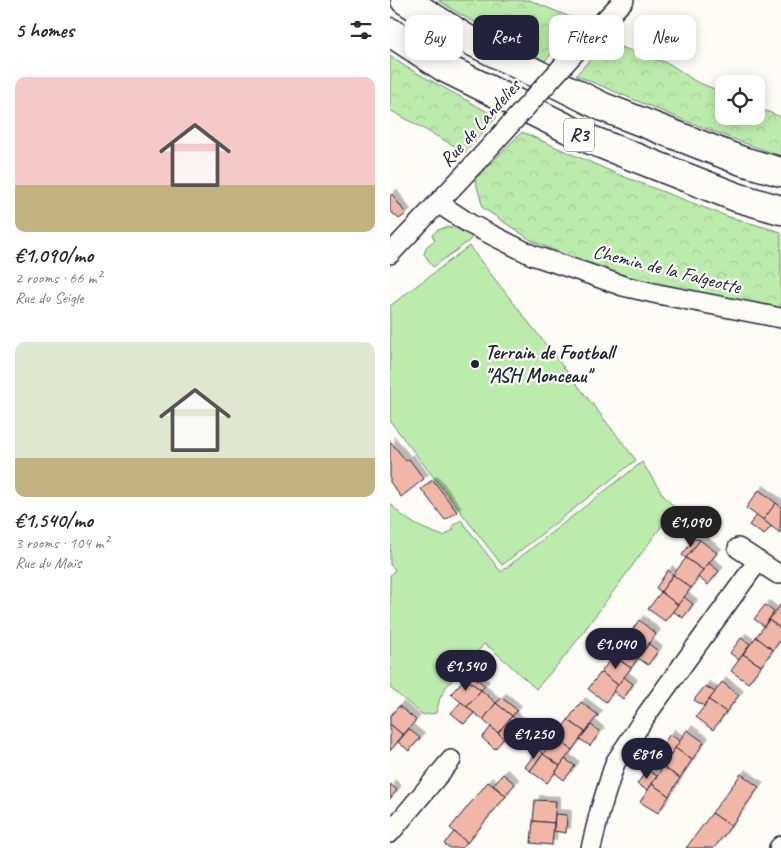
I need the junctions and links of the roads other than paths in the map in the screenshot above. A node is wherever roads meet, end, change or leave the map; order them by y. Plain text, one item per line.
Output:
1 (405, 0) edge
2 (624, 0) edge
3 (390, 32) edge
4 (781, 172) edge
5 (438, 203) junction
6 (781, 210) edge
7 (390, 254) edge
8 (781, 318) edge
9 (738, 548) dead end
10 (758, 561) junction
11 (778, 574) dead end
12 (452, 760) dead end
13 (390, 833) edge
14 (591, 848) edge

1 - 4 highway, R3
2 - 5 street, Rue de Landelies, bridge
3 - 6 highway, R3
5 - 7 street, Rue de Landelies
5 - 8 street, Chemin de la Falgeotte
9 - 10 street
10 - 11 street
10 - 14 street
12 - 13 street

